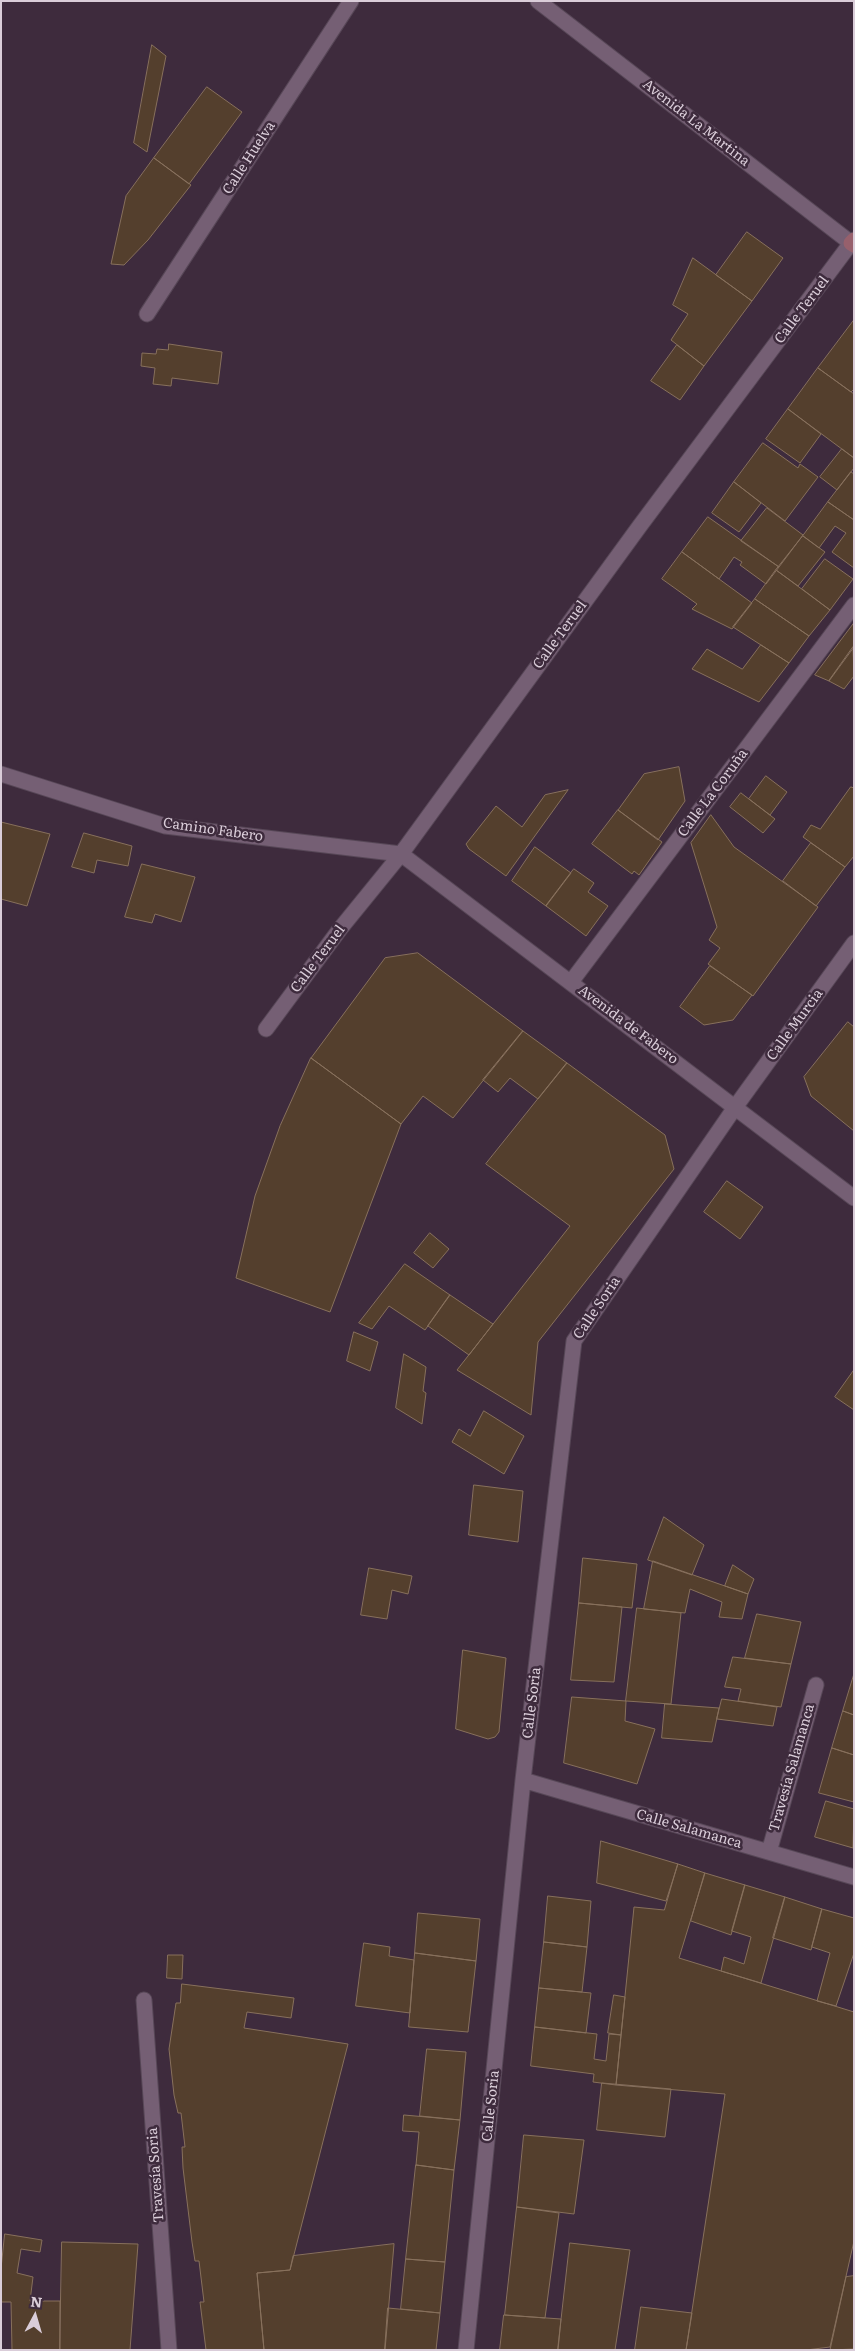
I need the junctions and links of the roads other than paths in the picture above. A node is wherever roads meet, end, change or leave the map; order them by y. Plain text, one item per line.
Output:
1 (351, 1) edge
2 (538, 1) edge
3 (853, 243) edge
4 (147, 314) dead end
5 (854, 605) edge
6 (1, 774) edge
7 (401, 854) junction
8 (854, 943) edge
9 (571, 982) junction
10 (266, 1029) dead end
11 (736, 1106) junction
12 (854, 1198) edge
13 (816, 1685) dead end
14 (523, 1780) junction
15 (769, 1852) junction
16 (854, 1877) edge
17 (144, 2000) dead end
18 (169, 2350) edge
19 (466, 2350) edge

1 - 4 street, Calle Huelva
2 - 3 street, Avenida La Martina
3 - 7 street, Calle Teruel
5 - 9 street, Calle La Coruña
6 - 7 street, Camino Fabero
7 - 9 street, Avenida de Fabero
7 - 10 street, Calle Teruel
8 - 11 street, Calle Murcia
9 - 11 street, Avenida de Fabero
11 - 12 street, Avenida de Fabero
11 - 14 street, Calle Soria
13 - 15 street, Travesía Salamanca
14 - 15 street, Calle Salamanca
14 - 19 street, Calle Soria
15 - 16 street, Calle Salamanca
17 - 18 street, Travesía Soria

